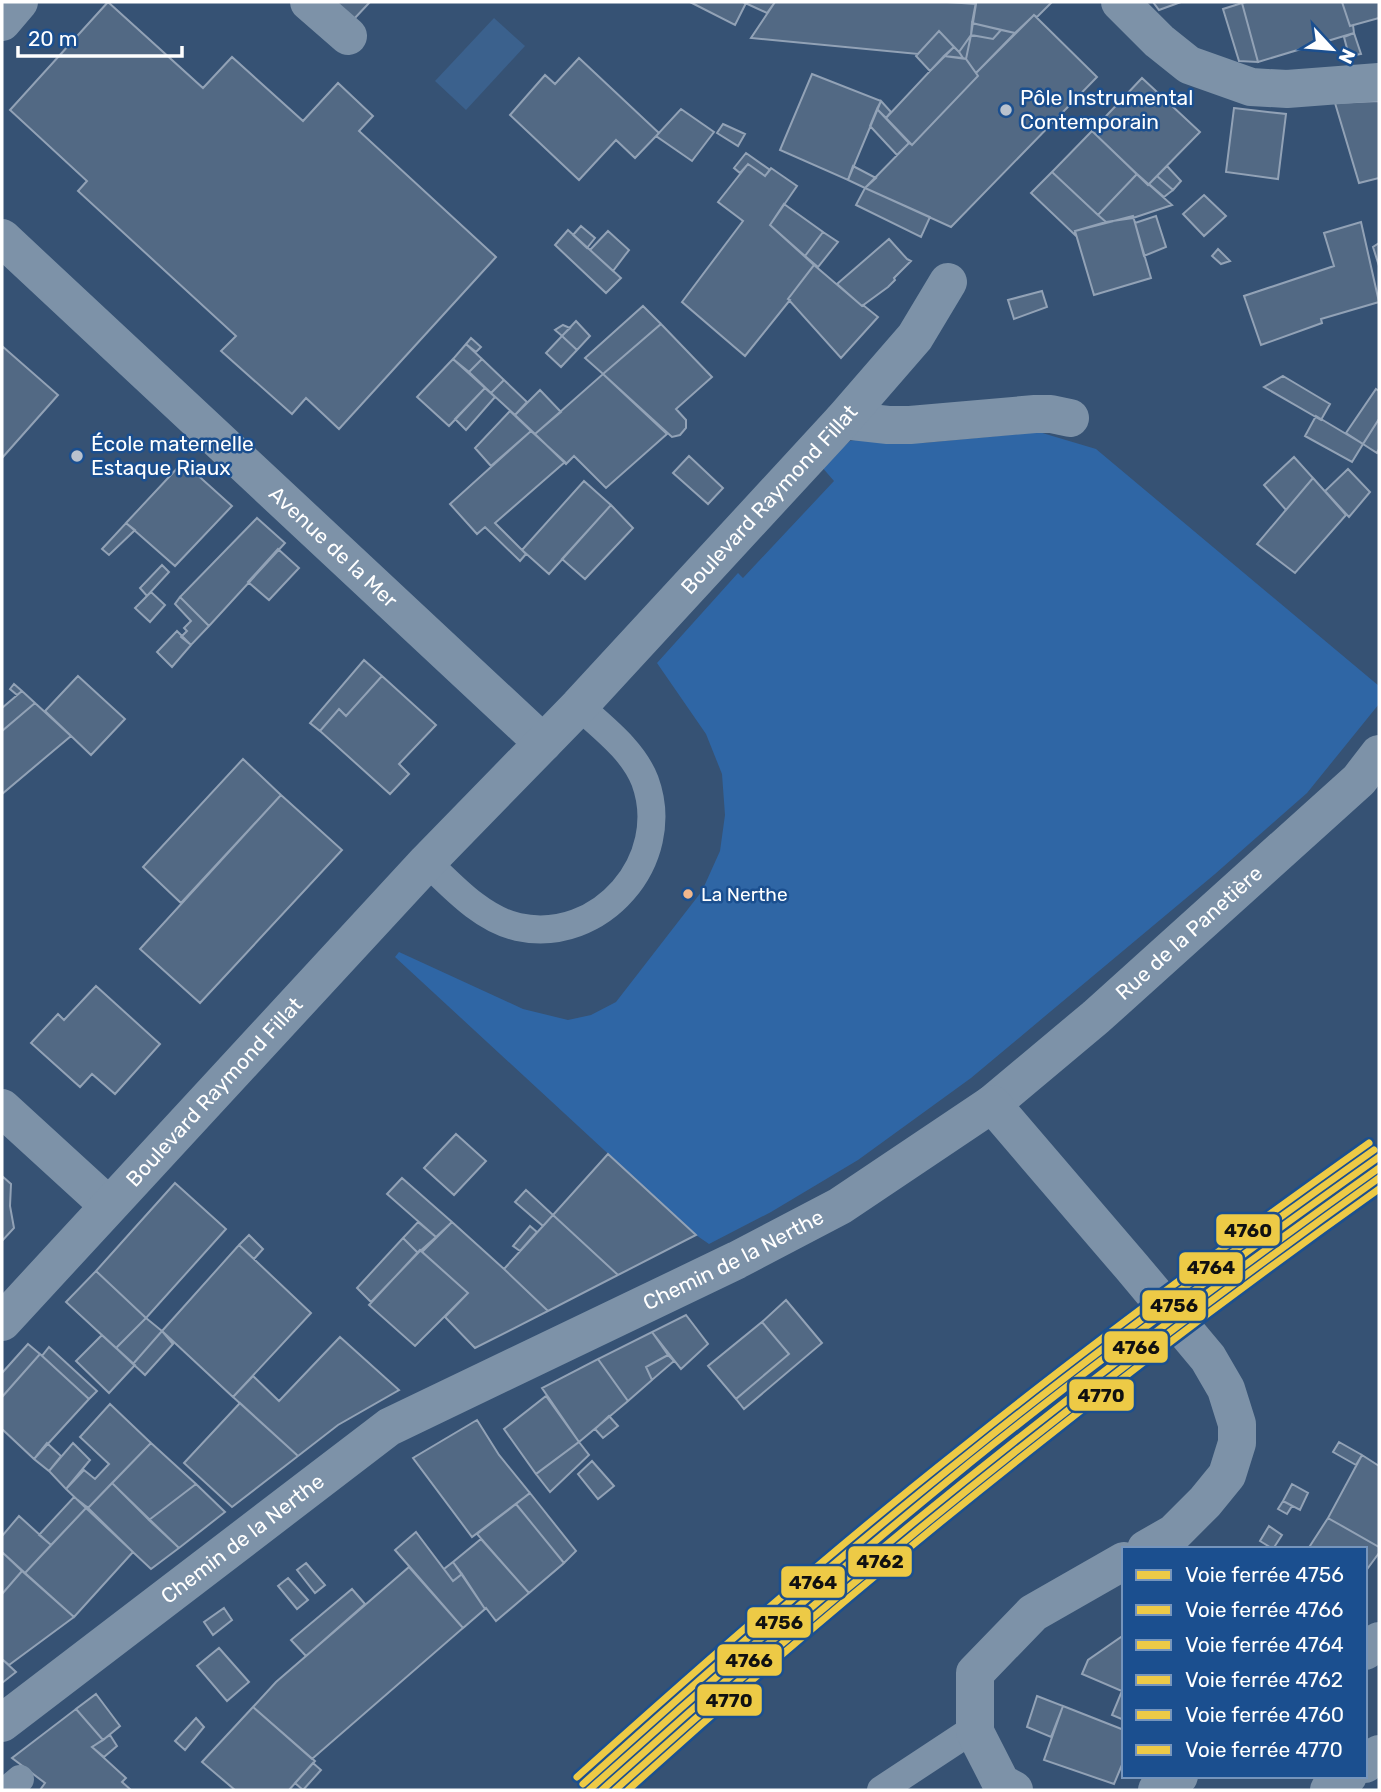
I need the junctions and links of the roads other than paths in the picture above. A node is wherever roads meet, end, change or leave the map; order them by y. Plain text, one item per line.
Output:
1 (19, 2) edge
2 (309, 2) edge
3 (1120, 2) edge
4 (2, 22) edge
5 (348, 36) dead end
6 (1379, 82) edge
7 (2, 238) edge
8 (948, 282) dead end
9 (1070, 418) dead end
10 (843, 420) junction
11 (579, 706) junction
12 (543, 743) junction
13 (1379, 754) edge
14 (428, 862) junction
15 (992, 1104) junction
16 (2, 1108) edge
17 (108, 1205) junction
18 (2, 1322) edge
19 (1150, 1547) edge
20 (1122, 1562) edge
21 (2, 1723) edge
22 (975, 1728) junction
23 (1176, 1778) edge
24 (1345, 1778) edge
25 (881, 1790) edge
26 (1014, 1790) edge
27 (1157, 1790) edge
28 (1329, 1790) edge

1 - 4 street
2 - 5 street
3 - 6 street
7 - 12 street, Avenue de la Mer
8 - 10 street, Boulevard Raymond Fillat
9 - 10 street
10 - 11 street, Boulevard Raymond Fillat
11 - 12 street, Boulevard Raymond Fillat
11 - 14 lane
12 - 14 street, Boulevard Raymond Fillat
13 - 15 street, Rue de la Panetière
14 - 17 street, Boulevard Raymond Fillat
15 - 19 street
15 - 21 street, Chemin de la Nerthe
16 - 17 street
17 - 18 street, Boulevard Raymond Fillat
20 - 22 street
22 - 25 lane
22 - 26 street
23 - 27 street
24 - 28 street

